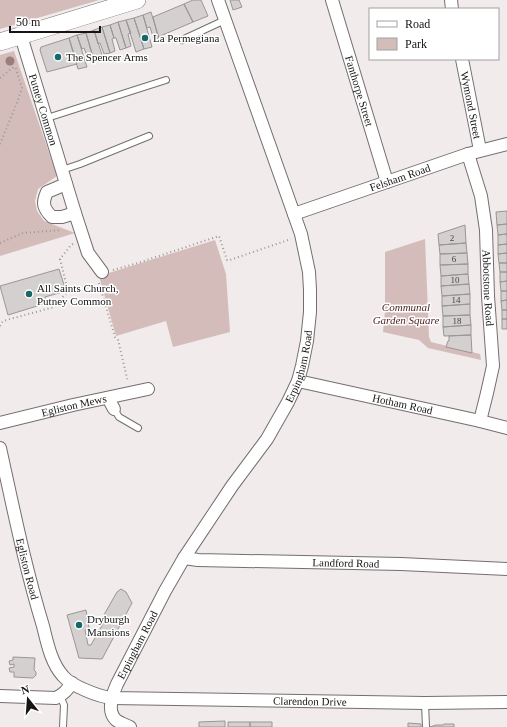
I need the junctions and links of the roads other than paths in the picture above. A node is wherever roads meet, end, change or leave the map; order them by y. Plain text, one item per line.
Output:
1 (218, 0) edge
2 (332, 0) edge
3 (130, 1) edge
4 (225, 20) junction
5 (22, 36) junction
6 (182, 40) dead end
7 (0, 42) edge
8 (462, 60) edge
9 (166, 80) dead end
10 (46, 118) junction
11 (149, 136) dead end
12 (507, 144) edge
13 (480, 150) junction
14 (468, 154) junction
15 (62, 170) junction
16 (387, 182) junction
17 (66, 184) junction
18 (74, 213) junction
19 (294, 214) junction
20 (102, 272) road end
21 (298, 381) junction
22 (148, 389) dead end
23 (108, 398) junction
24 (114, 409) joint
25 (480, 422) junction
26 (0, 423) edge
27 (138, 428) dead end
28 (507, 428) edge
29 (0, 448) edge
30 (5, 492) edge
31 (184, 558) junction
32 (507, 569) edge
33 (72, 683) junction
34 (0, 696) edge
35 (60, 696) junction
36 (112, 698) junction
37 (507, 702) edge
38 (425, 703) junction
39 (125, 726) edge
40 (63, 727) edge
41 (426, 727) edge

1 - 4 street, Erpingham Road
2 - 16 street, Fanthorpe Street
3 - 5 main road
4 - 6 lane
4 - 19 street, Erpingham Road
5 - 7 main road
5 - 10 street, Putney Common
8 - 13 street, Wymond Street
9 - 10 lane
10 - 15 street, Putney Common
11 - 15 lane
12 - 13 street, Felsham Road
13 - 14 street, Felsham Road
14 - 16 street, Felsham Road
14 - 25 street, Abbotstone Road
15 - 17 street, Putney Common
16 - 19 street, Felsham Road
17 - 18 street, Putney Common
17 - 18 street
18 - 20 street, Putney Common
19 - 21 street, Erpingham Road
21 - 25 street, Hotham Road
21 - 31 street, Erpingham Road
22 - 23 street, Egliston Mews
23 - 24 street
23 - 26 street, Egliston Mews
24 - 27 lane
25 - 28 street, Hotham Road
29 - 30 street, Egliston Road
30 - 33 street, Egliston Road
31 - 32 street, Landford Road
31 - 36 street, Erpingham Road
33 - 35 street
33 - 36 street, Egliston Road
34 - 35 street
35 - 40 lane
36 - 38 street, Clarendon Drive
36 - 39 street
37 - 38 street, Clarendon Drive
38 - 41 lane

